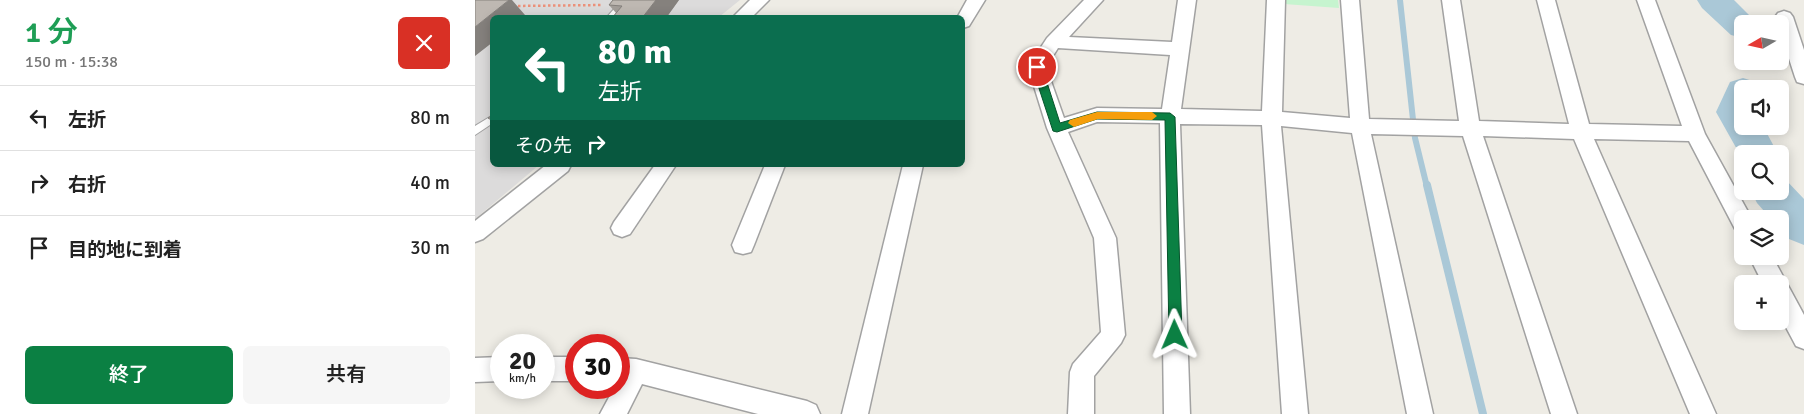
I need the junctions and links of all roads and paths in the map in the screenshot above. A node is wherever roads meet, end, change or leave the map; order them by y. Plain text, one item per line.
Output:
1 (760, 0) edge
2 (976, 0) edge
3 (1094, 0) edge
4 (1187, 0) edge
5 (1276, 0) edge
6 (1350, 0) edge
7 (1451, 0) edge
8 (1547, 0) edge
9 (1646, 0) edge
10 (623, 3) edge
11 (504, 6) edge
12 (613, 15) edge
13 (742, 15) edge
14 (965, 19) edge
15 (1789, 30) edge
16 (1053, 42) junction
17 (1180, 49) junction
18 (1804, 77) edge
19 (1170, 117) junction
20 (1272, 118) junction
21 (490, 120) edge
22 (1361, 126) junction
23 (1057, 128) junction
24 (1470, 128) junction
25 (475, 131) edge
26 (1581, 131) junction
27 (1695, 134) junction
28 (558, 167) edge
29 (665, 167) edge
30 (774, 167) edge
31 (913, 167) edge
32 (1736, 210) edge
33 (622, 228) dead end
34 (476, 230) edge
35 (743, 245) dead end
36 (1789, 310) edge
37 (1804, 338) edge
38 (490, 369) edge
39 (475, 370) edge
40 (630, 372) edge
41 (618, 399) edge
42 (798, 413) edge
43 (613, 414) edge
44 (855, 414) edge
45 (1081, 414) edge
46 (1177, 414) edge
47 (1295, 414) edge
48 (1420, 414) edge
49 (1564, 414) edge
50 (1703, 414) edge

1 - 13 street
2 - 14 street
3 - 16 street
4 - 17 street
5 - 20 street
6 - 22 street
7 - 24 street
8 - 26 street
9 - 27 street
10 - 11 path
10 - 12 lane
15 - 18 street
16 - 17 street
16 - 23 street
17 - 19 street
19 - 20 street
19 - 23 street
19 - 46 street
20 - 22 street
20 - 47 street
21 - 25 lane
22 - 24 street
22 - 48 street
23 - 45 street
24 - 26 street
24 - 49 street
26 - 27 street
26 - 50 street
27 - 32 street
28 - 34 street
29 - 33 street
30 - 35 street
31 - 44 street
36 - 37 street
38 - 39 street
40 - 42 street
41 - 43 street

